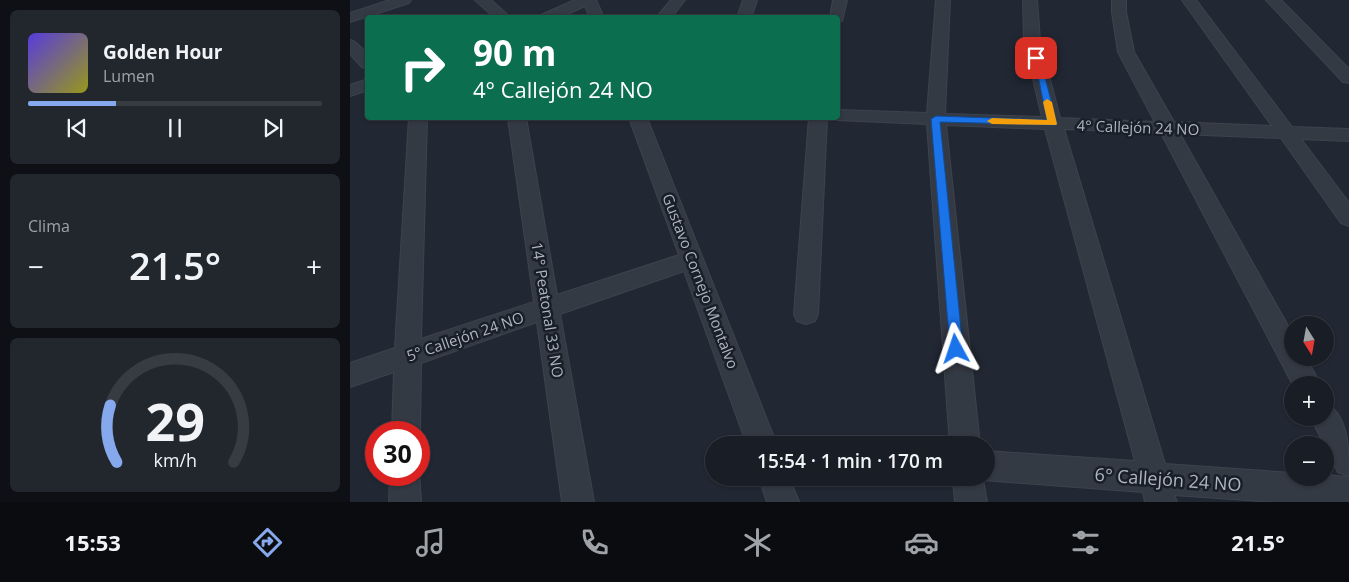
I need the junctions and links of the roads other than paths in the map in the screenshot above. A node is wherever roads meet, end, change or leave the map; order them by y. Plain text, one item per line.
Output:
1 (404, 0) edge
2 (504, 0) edge
3 (588, 0) edge
4 (678, 0) edge
5 (750, 0) edge
6 (840, 0) edge
7 (943, 0) edge
8 (1030, 0) edge
9 (1119, 0) edge
10 (1189, 0) edge
11 (1273, 0) edge
12 (486, 3) edge
13 (500, 15) edge
14 (553, 15) edge
15 (596, 15) edge
16 (666, 15) edge
17 (745, 15) edge
18 (838, 15) edge
19 (350, 18) edge
20 (350, 45) edge
21 (365, 61) edge
22 (1349, 78) edge
23 (365, 85) edge
24 (350, 91) edge
25 (840, 115) edge
26 (936, 119) junction
27 (418, 120) edge
28 (518, 120) edge
29 (639, 120) edge
30 (818, 120) edge
31 (1053, 124) junction
32 (1167, 128) junction
33 (1284, 131) junction
34 (1349, 135) edge
35 (1349, 218) edge
36 (693, 259) junction
37 (547, 308) junction
38 (806, 314) dead end
39 (407, 356) junction
40 (350, 375) edge
41 (1302, 376) edge
42 (406, 421) edge
43 (1330, 426) edge
44 (759, 436) edge
45 (964, 436) edge
46 (1349, 461) edge
47 (995, 467) edge
48 (405, 486) edge
49 (777, 486) edge
50 (969, 486) edge
51 (1157, 490) edge
52 (1349, 492) edge
53 (405, 502) edge
54 (578, 502) edge
55 (783, 502) edge
56 (971, 502) edge

1 - 19 street
2 - 12 street
3 - 14 street
3 - 15 street
4 - 16 street
5 - 17 street
6 - 18 street
7 - 26 street
8 - 31 street
9 - 32 street
10 - 33 street
11 - 22 street
12 - 13 street
20 - 21 street
23 - 24 street
25 - 26 street, 4° Callejón 24 NO
26 - 31 street, 4° Callejón 24 NO
26 - 45 street
27 - 39 street
28 - 37 street, 14° Peatonal 33 NO
29 - 36 street, Gustavo Cornejo Montalvo
30 - 38 street
31 - 32 street, 4° Callejón 24 NO
31 - 51 street
32 - 33 street, 4° Callejón 24 NO
32 - 41 street
33 - 34 street, 4° Callejón 24 NO
33 - 35 street
36 - 37 street, 5° Callejón 24 NO
36 - 44 street, Gustavo Cornejo Montalvo
37 - 39 street, 5° Callejón 24 NO
37 - 54 street, 14° Peatonal 33 NO
39 - 40 street, 5° Callejón 24 NO
39 - 42 street
43 - 46 street
47 - 51 street, 6° Callejón 24 NO
48 - 53 street
49 - 55 street
50 - 56 street
51 - 52 street, 6° Callejón 24 NO

